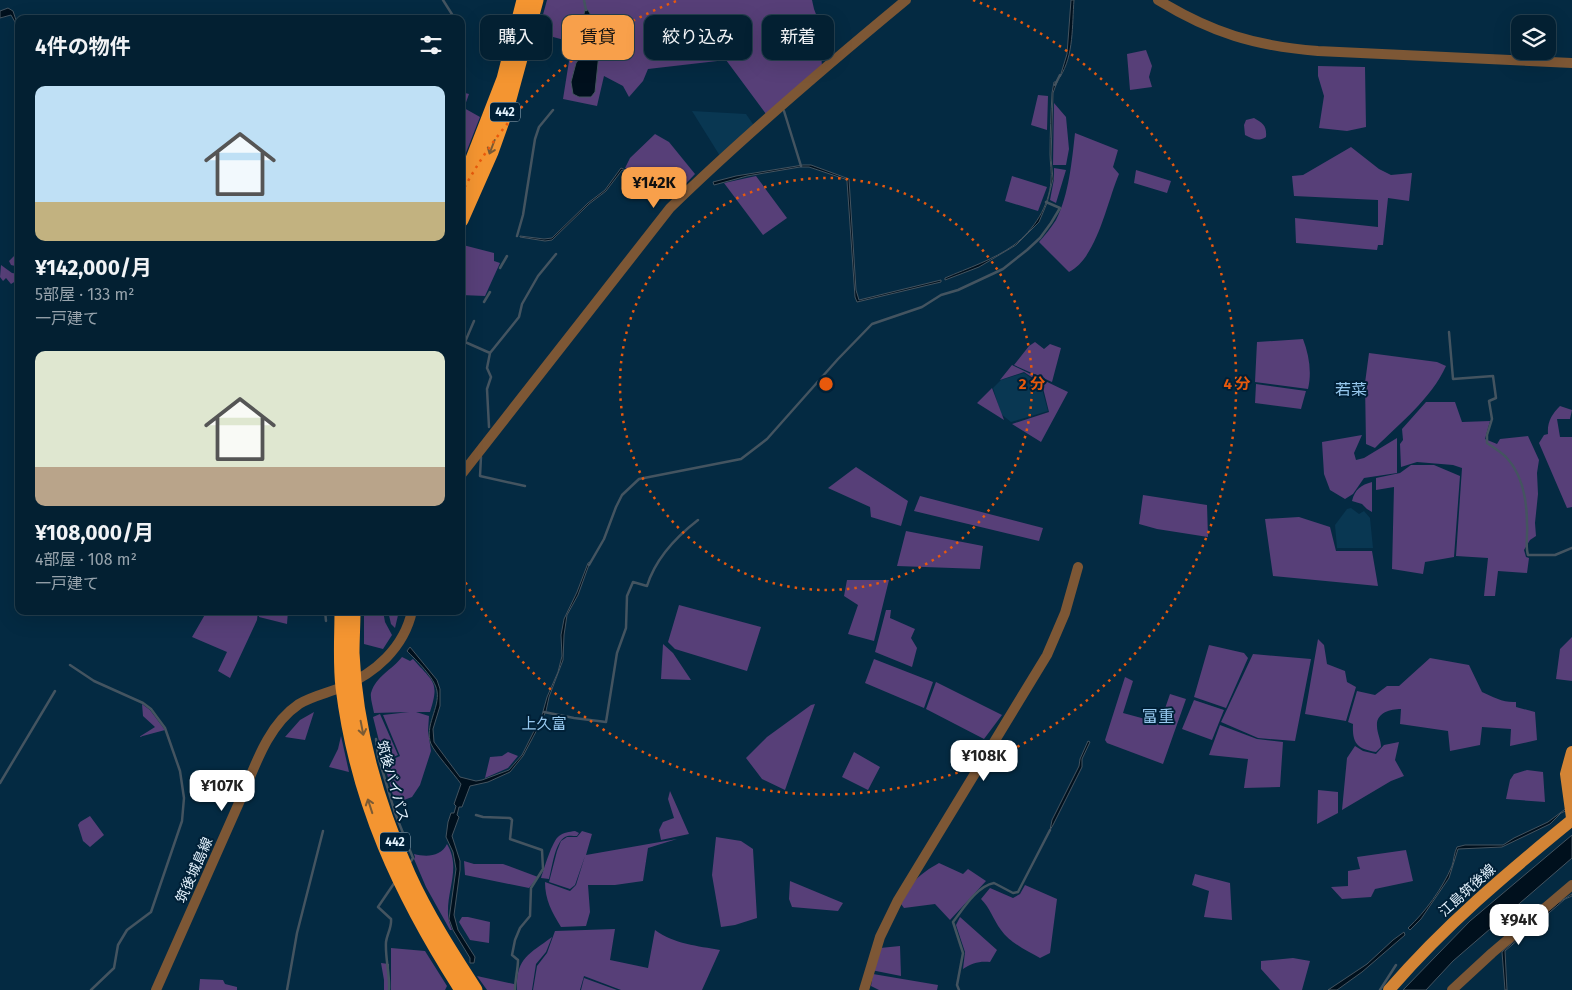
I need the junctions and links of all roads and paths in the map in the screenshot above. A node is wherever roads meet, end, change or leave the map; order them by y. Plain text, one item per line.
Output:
1 (524, 0) edge
2 (536, 0) edge
3 (906, 0) edge
4 (1158, 0) edge
5 (1572, 63) edge
6 (465, 180) edge
7 (465, 210) edge
8 (465, 470) edge
9 (1078, 567) dead end
10 (342, 615) edge
11 (353, 615) edge
12 (411, 615) edge
13 (349, 683) junction
14 (1572, 752) edge
15 (1572, 819) edge
16 (1572, 885) edge
17 (434, 934) junction
18 (156, 990) edge
19 (462, 990) edge
20 (475, 990) edge
21 (864, 990) edge
22 (1389, 990) edge
23 (1452, 990) edge

1 - 6 highway, 442
2 -> 7 highway, 442
3 - 8 street
4 - 5 street
9 - 21 street
10 - 13 highway, 442
11 - 13 highway, 442
12 - 13 street, 筑後城島線
13 - 17 highway, 筑後バイパス / 442
13 - 18 street, 筑後城島線
14 - 15 main road, 江島筑後線
15 - 22 main road, 江島筑後線
16 - 23 street
17 - 19 highway, 筑後バイパス / 442
17 - 20 highway, 筑後バイパス / 442

